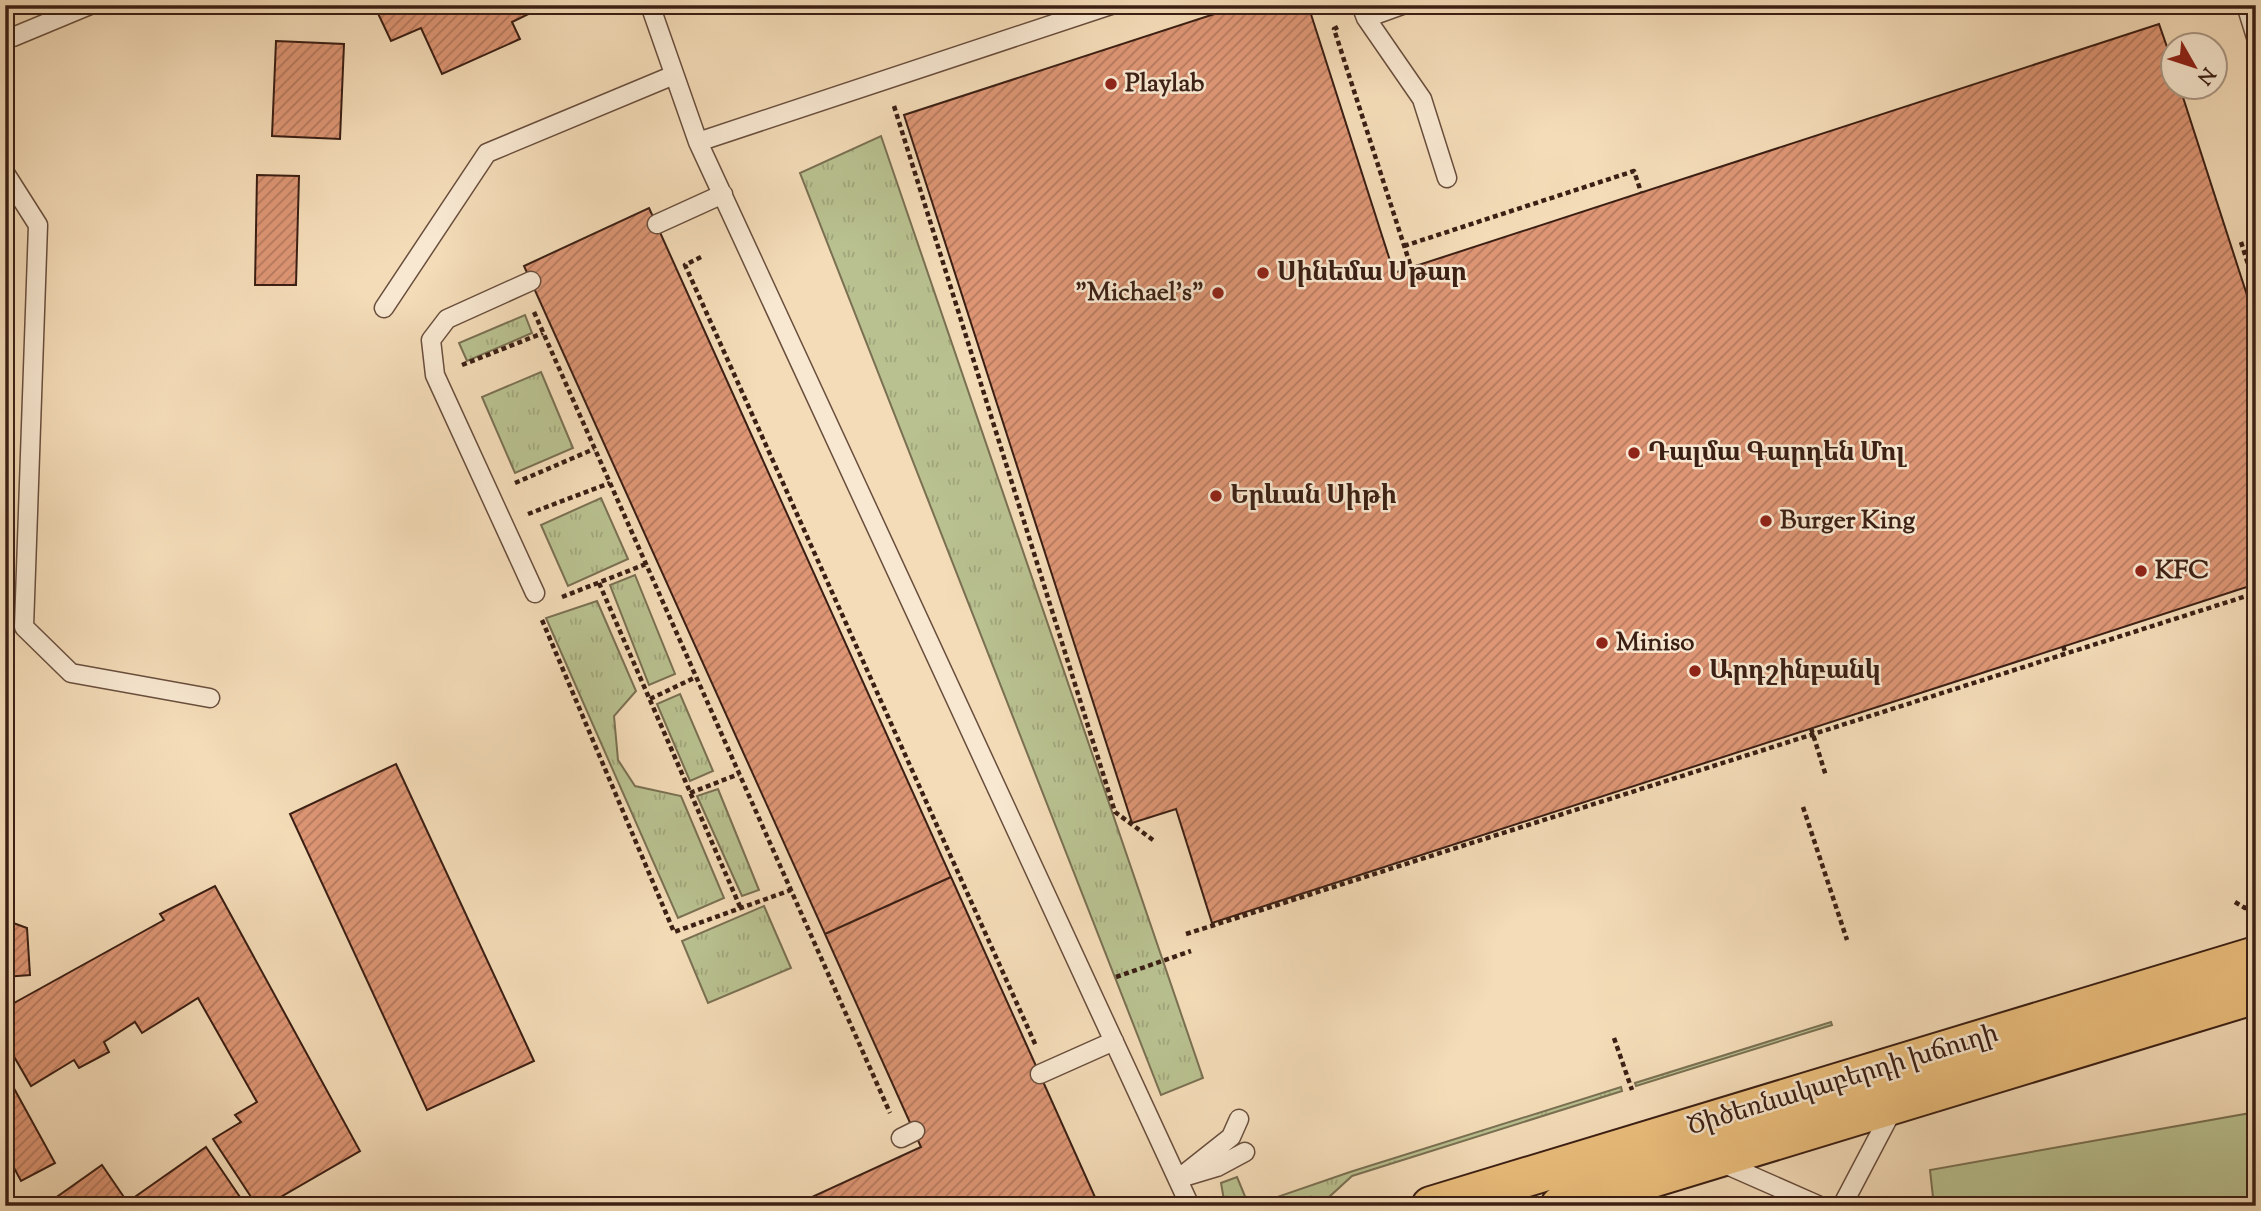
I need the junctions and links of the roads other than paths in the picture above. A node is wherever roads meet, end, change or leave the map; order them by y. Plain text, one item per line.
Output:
1 (90, 5) edge
2 (650, 5) edge
3 (1111, 5) edge
4 (1402, 5) edge
5 (2246, 5) edge
6 (1363, 12) edge
7 (5, 35) edge
8 (2256, 37) edge
9 (674, 75) junction
10 (698, 142) junction
11 (5, 173) edge
12 (1447, 178) dead end
13 (723, 194) junction
14 (657, 224) dead end
15 (526, 284) road end
16 (384, 308) dead end
17 (536, 601) road end
18 (210, 698) dead end
19 (2256, 956) edge
20 (2256, 994) edge
21 (1114, 1041) junction
22 (1044, 1073) road end
23 (1896, 1103) junction
24 (1239, 1119) dead end
25 (1245, 1152) dead end
26 (1713, 1159) junction
27 (1178, 1179) junction
28 (1190, 1206) edge
29 (1431, 1206) edge
30 (1560, 1206) edge
31 (1820, 1206) edge
32 (1842, 1206) edge

1 - 7 lane
2 - 9 lane
3 - 10 lane
4 - 6 lane
5 - 8 lane
6 - 12 lane
9 - 10 lane
9 - 16 lane
10 - 13 lane
11 - 18 lane
13 - 14 lane
13 - 21 lane
15 - 17 lane
19 - 29 main road, Ծիծեռնակաբերդի խճուղի
20 - 23 main road, Ծիծեռնակաբերդի խճուղի
21 - 22 lane
21 - 27 lane
23 - 26 main road, Ծիծեռնակաբերդի խճուղի
23 - 32 lane
24 - 27 lane
25 - 27 lane
26 - 30 main road, Ծիծեռնակաբերդի խճուղի
26 - 31 lane
27 - 28 lane

